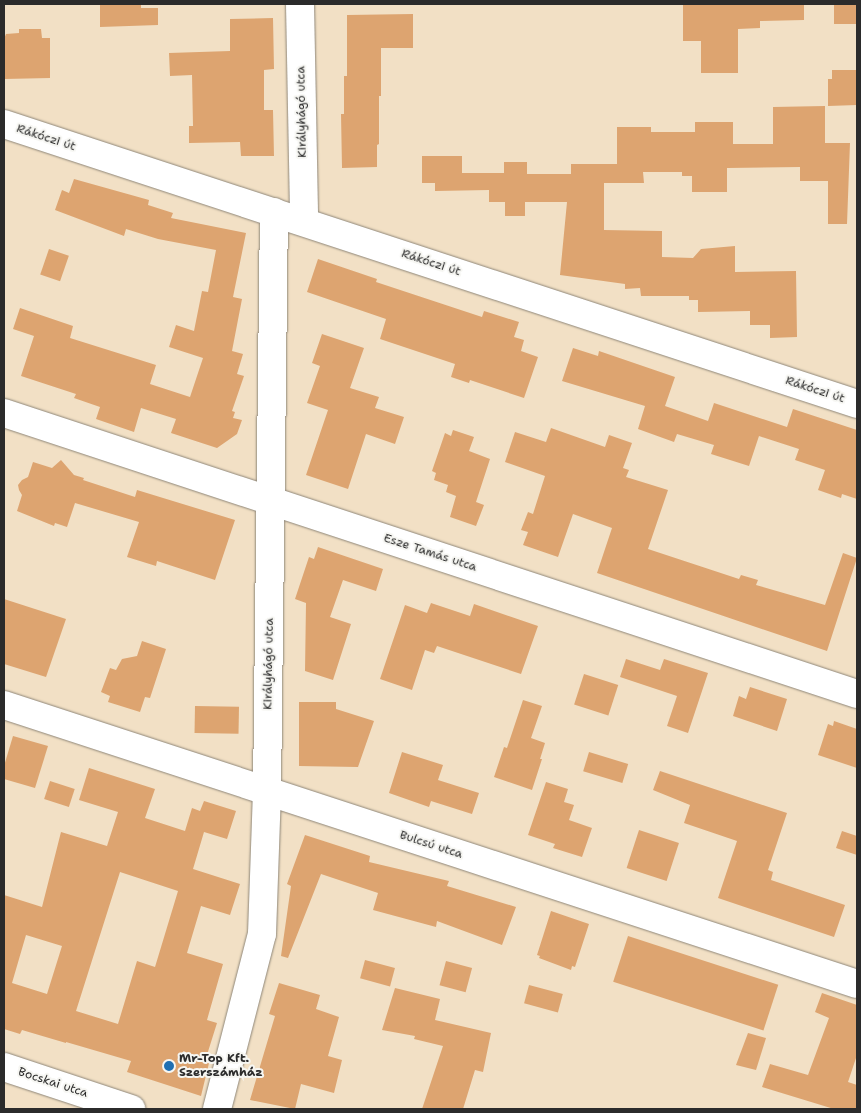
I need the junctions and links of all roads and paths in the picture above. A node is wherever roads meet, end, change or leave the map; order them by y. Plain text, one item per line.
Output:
1 (300, 4) edge
2 (4, 124) edge
3 (274, 212) junction
4 (304, 221) junction
5 (857, 404) edge
6 (4, 413) edge
7 (270, 501) junction
8 (857, 694) edge
9 (4, 705) edge
10 (267, 791) junction
11 (857, 984) edge
12 (4, 1067) edge
13 (131, 1109) edge
14 (217, 1109) edge

1 - 4 street, Királyhágó utca
2 - 3 street, Rákóczi út
3 - 4 street, Rákóczi út
3 - 7 street, Királyhágó utca
4 - 5 street, Rákóczi út
6 - 7 street, Esze Tamás utca
7 - 8 street, Esze Tamás utca
7 - 10 street, Királyhágó utca
9 - 10 street, Bulcsú utca
10 - 11 street, Bulcsú utca
10 - 14 street, Királyhágó utca
12 - 13 street, Bocskai utca

